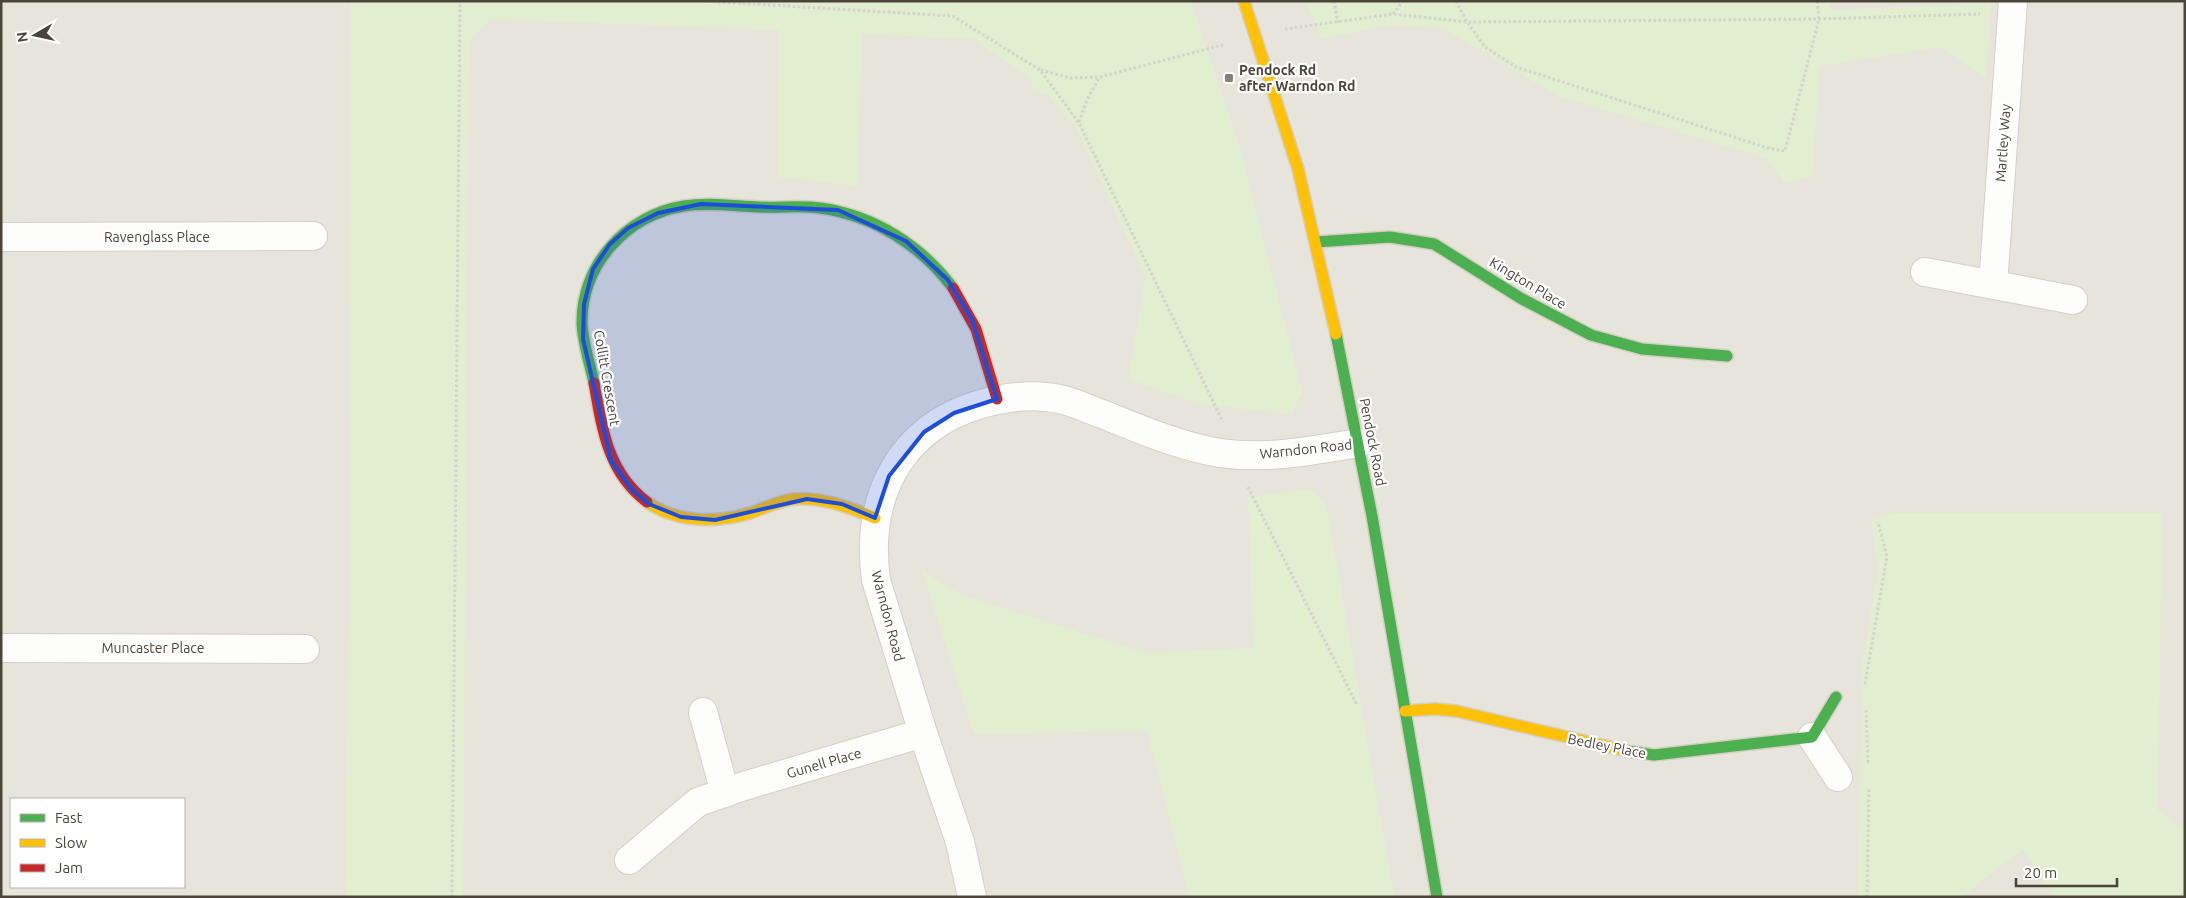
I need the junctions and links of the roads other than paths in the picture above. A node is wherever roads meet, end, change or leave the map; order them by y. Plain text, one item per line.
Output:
1 (1244, 1) edge
2 (2012, 7) edge
3 (313, 236) dead end
4 (1, 237) edge
5 (1316, 242) junction
6 (1924, 272) dead end
7 (1993, 285) junction
8 (2073, 300) dead end
9 (1727, 356) dead end
10 (997, 399) junction
11 (1359, 443) junction
12 (876, 518) junction
13 (1, 648) edge
14 (305, 649) dead end
15 (1836, 697) dead end
16 (1405, 711) junction
17 (703, 712) dead end
18 (923, 734) junction
19 (1812, 737) junction
20 (1838, 777) dead end
21 (726, 793) junction
22 (629, 860) dead end
23 (972, 897) edge
24 (1436, 897) edge

1 - 5 street, Pendock Road
2 - 7 street, Martley Way
3 - 4 street, Ravenglass Place
5 - 9 street, Kington Place
5 - 11 street, Pendock Road
6 - 7 street
7 - 8 street
10 - 11 street, Warndon Road
10 - 12 street, Warndon Road
10 - 12 street, Collitt Crescent
11 - 16 street, Pendock Road
12 - 18 street, Warndon Road
13 - 14 street, Muncaster Place
15 - 19 street
16 - 19 street, Bedley Place
16 - 24 street, Pendock Road
17 - 21 street
18 - 21 street, Gunell Place
18 - 23 street, Warndon Road
19 - 20 street
21 - 22 street, Gunell Place

